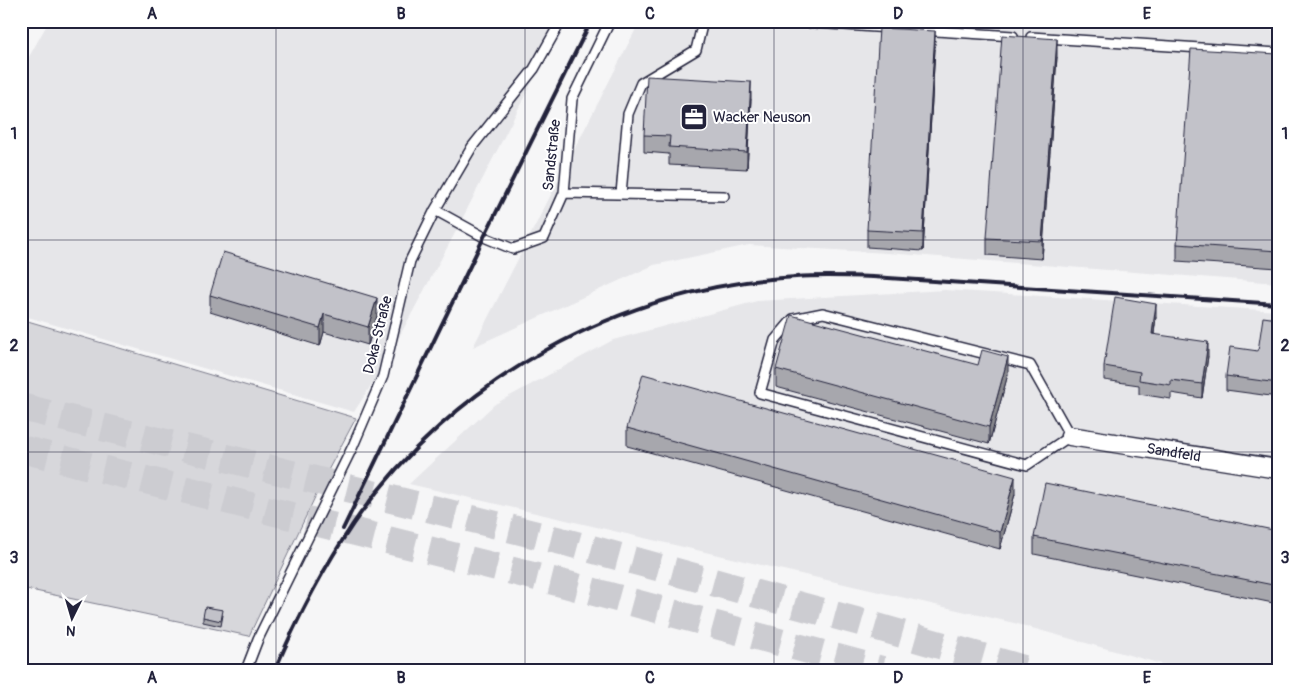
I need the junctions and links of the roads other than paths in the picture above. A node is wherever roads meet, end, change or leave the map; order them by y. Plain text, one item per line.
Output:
1 (561, 21) edge
2 (610, 21) edge
3 (703, 21) edge
4 (783, 21) edge
5 (1278, 53) edge
6 (564, 193) junction
7 (621, 194) junction
8 (724, 196) dead end
9 (435, 210) junction
10 (1070, 436) junction
11 (1278, 469) edge
12 (246, 670) edge

1 - 9 lane, Doka-Straße
2 - 6 lane, Sandstraße
3 - 7 lane
4 - 5 lane
6 - 7 lane
6 - 9 lane, Sandstraße
7 - 8 lane
9 - 12 lane, Doka-Straße
10 - 10 lane
10 - 11 street, Sandfeld

